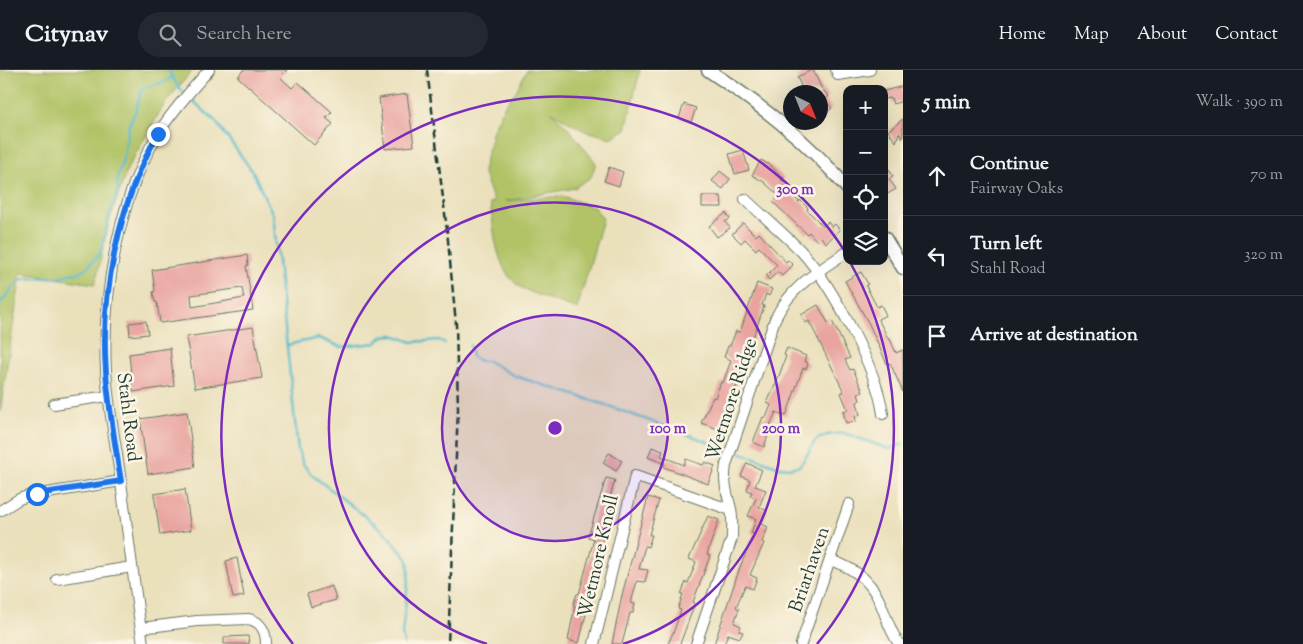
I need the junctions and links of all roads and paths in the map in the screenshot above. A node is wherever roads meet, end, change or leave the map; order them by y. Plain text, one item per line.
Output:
1 (209, 70) edge
2 (708, 70) edge
3 (870, 70) edge
4 (837, 72) edge
5 (843, 183) edge
6 (744, 199) dead end
7 (888, 244) edge
8 (843, 255) edge
9 (903, 268) edge
10 (817, 272) junction
11 (108, 396) junction
12 (54, 404) dead end
13 (883, 414) dead end
14 (121, 481) junction
15 (849, 504) dead end
16 (731, 510) junction
17 (0, 511) edge
18 (830, 560) junction
19 (132, 567) junction
20 (57, 579) dead end
21 (140, 628) junction
22 (143, 644) edge
23 (266, 644) edge
24 (594, 644) edge
25 (696, 644) edge
26 (801, 644) edge
27 (898, 644) edge

1 - 11 street, Stahl Road
2 - 5 main road
3 - 4 street
6 - 10 street
7 - 9 main road
8 - 10 street, Wetmore Ridge
10 - 13 street
10 - 16 street, Wetmore Ridge
11 - 12 street
11 - 14 street, Stahl Road
14 - 17 street
14 - 19 street, Stahl Road
15 - 18 street, Briarhaven
16 - 24 street, Wetmore Knoll
16 - 25 street, Wetmore Ridge
18 - 26 street, Briarhaven
18 - 27 street
19 - 20 street
19 - 21 street, Stahl Road
21 - 22 street, Stahl Road
21 - 23 street

